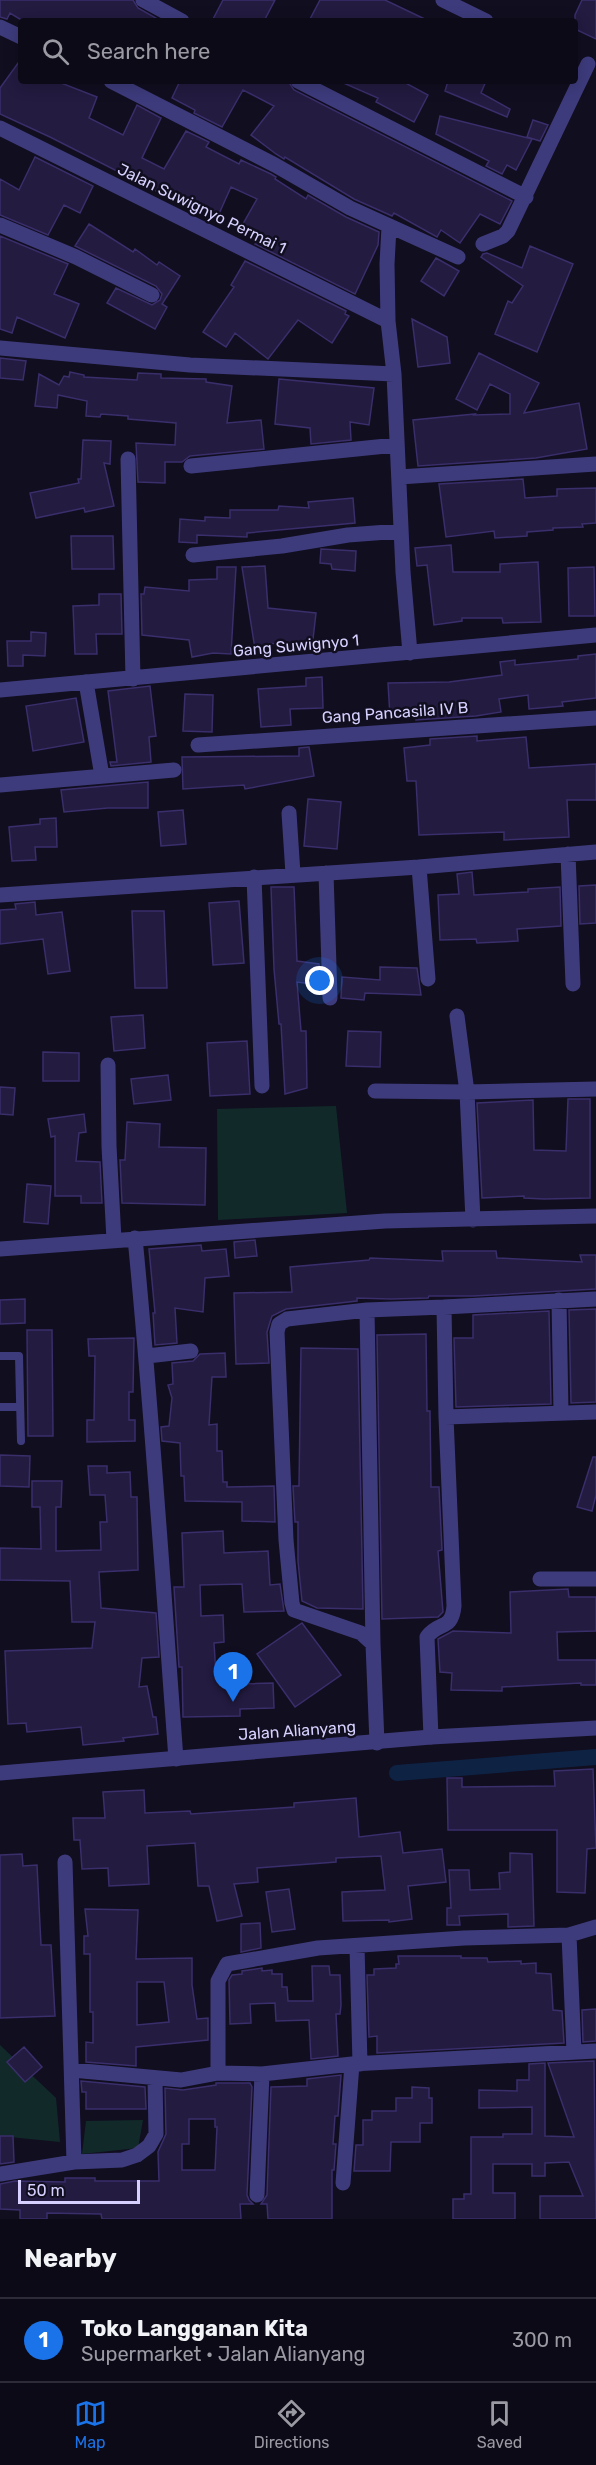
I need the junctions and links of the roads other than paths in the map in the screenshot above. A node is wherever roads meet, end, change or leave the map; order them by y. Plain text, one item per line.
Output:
1 (143, 0) edge
2 (443, 0) edge
3 (176, 18) edge
4 (480, 18) edge
5 (0, 27) edge
6 (18, 36) edge
7 (586, 64) edge
8 (578, 82) edge
9 (117, 84) edge
10 (304, 84) edge
11 (577, 84) edge
12 (0, 128) edge
13 (526, 197) junction
14 (0, 225) edge
15 (389, 227) junction
16 (483, 244) dead end
17 (458, 257) dead end
18 (152, 295) dead end
19 (388, 321) junction
20 (0, 348) edge
21 (393, 374) junction
22 (396, 446) junction
23 (128, 459) dead end
24 (596, 464) edge
25 (191, 466) dead end
26 (399, 477) junction
27 (401, 531) junction
28 (193, 555) dead end
29 (596, 634) edge
30 (410, 653) junction
31 (133, 679) junction
32 (86, 682) junction
33 (0, 690) edge
34 (596, 718) edge
35 (198, 745) dead end
36 (174, 770) dead end
37 (102, 776) junction
38 (0, 785) edge
39 (289, 813) dead end
40 (596, 852) edge
41 (568, 855) junction
42 (419, 867) junction
43 (326, 873) junction
44 (293, 874) junction
45 (254, 878) junction
46 (0, 895) edge
47 (428, 979) dead end
48 (573, 984) dead end
49 (330, 998) dead end
50 (457, 1016) dead end
51 (108, 1065) dead end
52 (262, 1086) dead end
53 (596, 1089) edge
54 (375, 1091) dead end
55 (467, 1092) junction
56 (596, 1216) edge
57 (473, 1220) junction
58 (135, 1238) junction
59 (114, 1240) junction
60 (0, 1249) edge
61 (596, 1299) edge
62 (559, 1300) junction
63 (444, 1307) junction
64 (367, 1310) junction
65 (191, 1351) dead end
66 (0, 1356) edge
67 (147, 1356) junction
68 (0, 1407) edge
69 (20, 1407) junction
70 (596, 1412) edge
71 (561, 1413) junction
72 (446, 1416) junction
73 (21, 1441) dead end
74 (540, 1579) dead end
75 (596, 1579) edge
76 (373, 1644) junction
77 (596, 1728) edge
78 (431, 1737) junction
79 (377, 1743) junction
80 (176, 1759) junction
81 (0, 1773) edge
82 (65, 1862) dead end
83 (596, 1927) edge
84 (569, 1935) junction
85 (357, 1946) junction
86 (596, 2051) edge
87 (574, 2052) junction
88 (356, 2064) junction
89 (72, 2070) junction
90 (218, 2073) junction
91 (262, 2074) junction
92 (155, 2079) junction
93 (74, 2162) junction
94 (0, 2174) edge
95 (343, 2183) dead end
96 (257, 2195) dead end

1 - 3 street
2 - 4 street
5 - 6 street
7 - 8 street
9 - 15 street
10 - 13 street
11 - 13 street
12 - 19 street, Jalan Suwignyo Permai 1
13 - 16 street
14 - 18 street
15 - 17 street
15 - 19 street
19 - 21 street
20 - 21 street
21 - 22 street
22 - 25 street
22 - 26 street
23 - 31 street
24 - 26 street
26 - 27 street
27 - 28 street
27 - 30 street
29 - 30 street, Gang Suwignyo 1
30 - 31 street, Gang Suwignyo 1
31 - 32 street, Gang Suwignyo 1
32 - 33 street, Gang Suwignyo 1
32 - 37 street
34 - 35 street, Gang Pancasila IV B
36 - 37 street
37 - 38 street
39 - 44 street
40 - 41 street
41 - 42 street
41 - 48 street
42 - 43 street
42 - 47 street
43 - 44 street
43 - 49 street
44 - 45 street
45 - 46 street
45 - 52 street
50 - 55 street
51 - 59 street
53 - 55 street
54 - 55 street
55 - 57 street
56 - 57 street
57 - 58 street
58 - 59 street
58 - 67 street
59 - 60 street
61 - 62 street
62 - 63 street
62 - 71 street
63 - 64 street
63 - 72 street
64 - 76 street
64 - 76 street
65 - 67 street
66 - 69 lane
67 - 80 street
68 - 69 lane
69 - 73 lane
70 - 71 street
71 - 72 street
72 - 78 street
74 - 75 street
76 - 79 street
77 - 78 street, Jalan Alianyang
78 - 79 street, Jalan Alianyang
79 - 80 street, Jalan Alianyang
80 - 81 street, Jalan Alianyang
82 - 89 street
83 - 84 street
84 - 85 street
84 - 87 street
85 - 88 street
85 - 90 street
86 - 87 street
87 - 88 street
88 - 91 street
88 - 95 street
89 - 92 street
89 - 93 street
90 - 91 street
90 - 92 street
91 - 96 street
92 - 93 street
93 - 94 street

